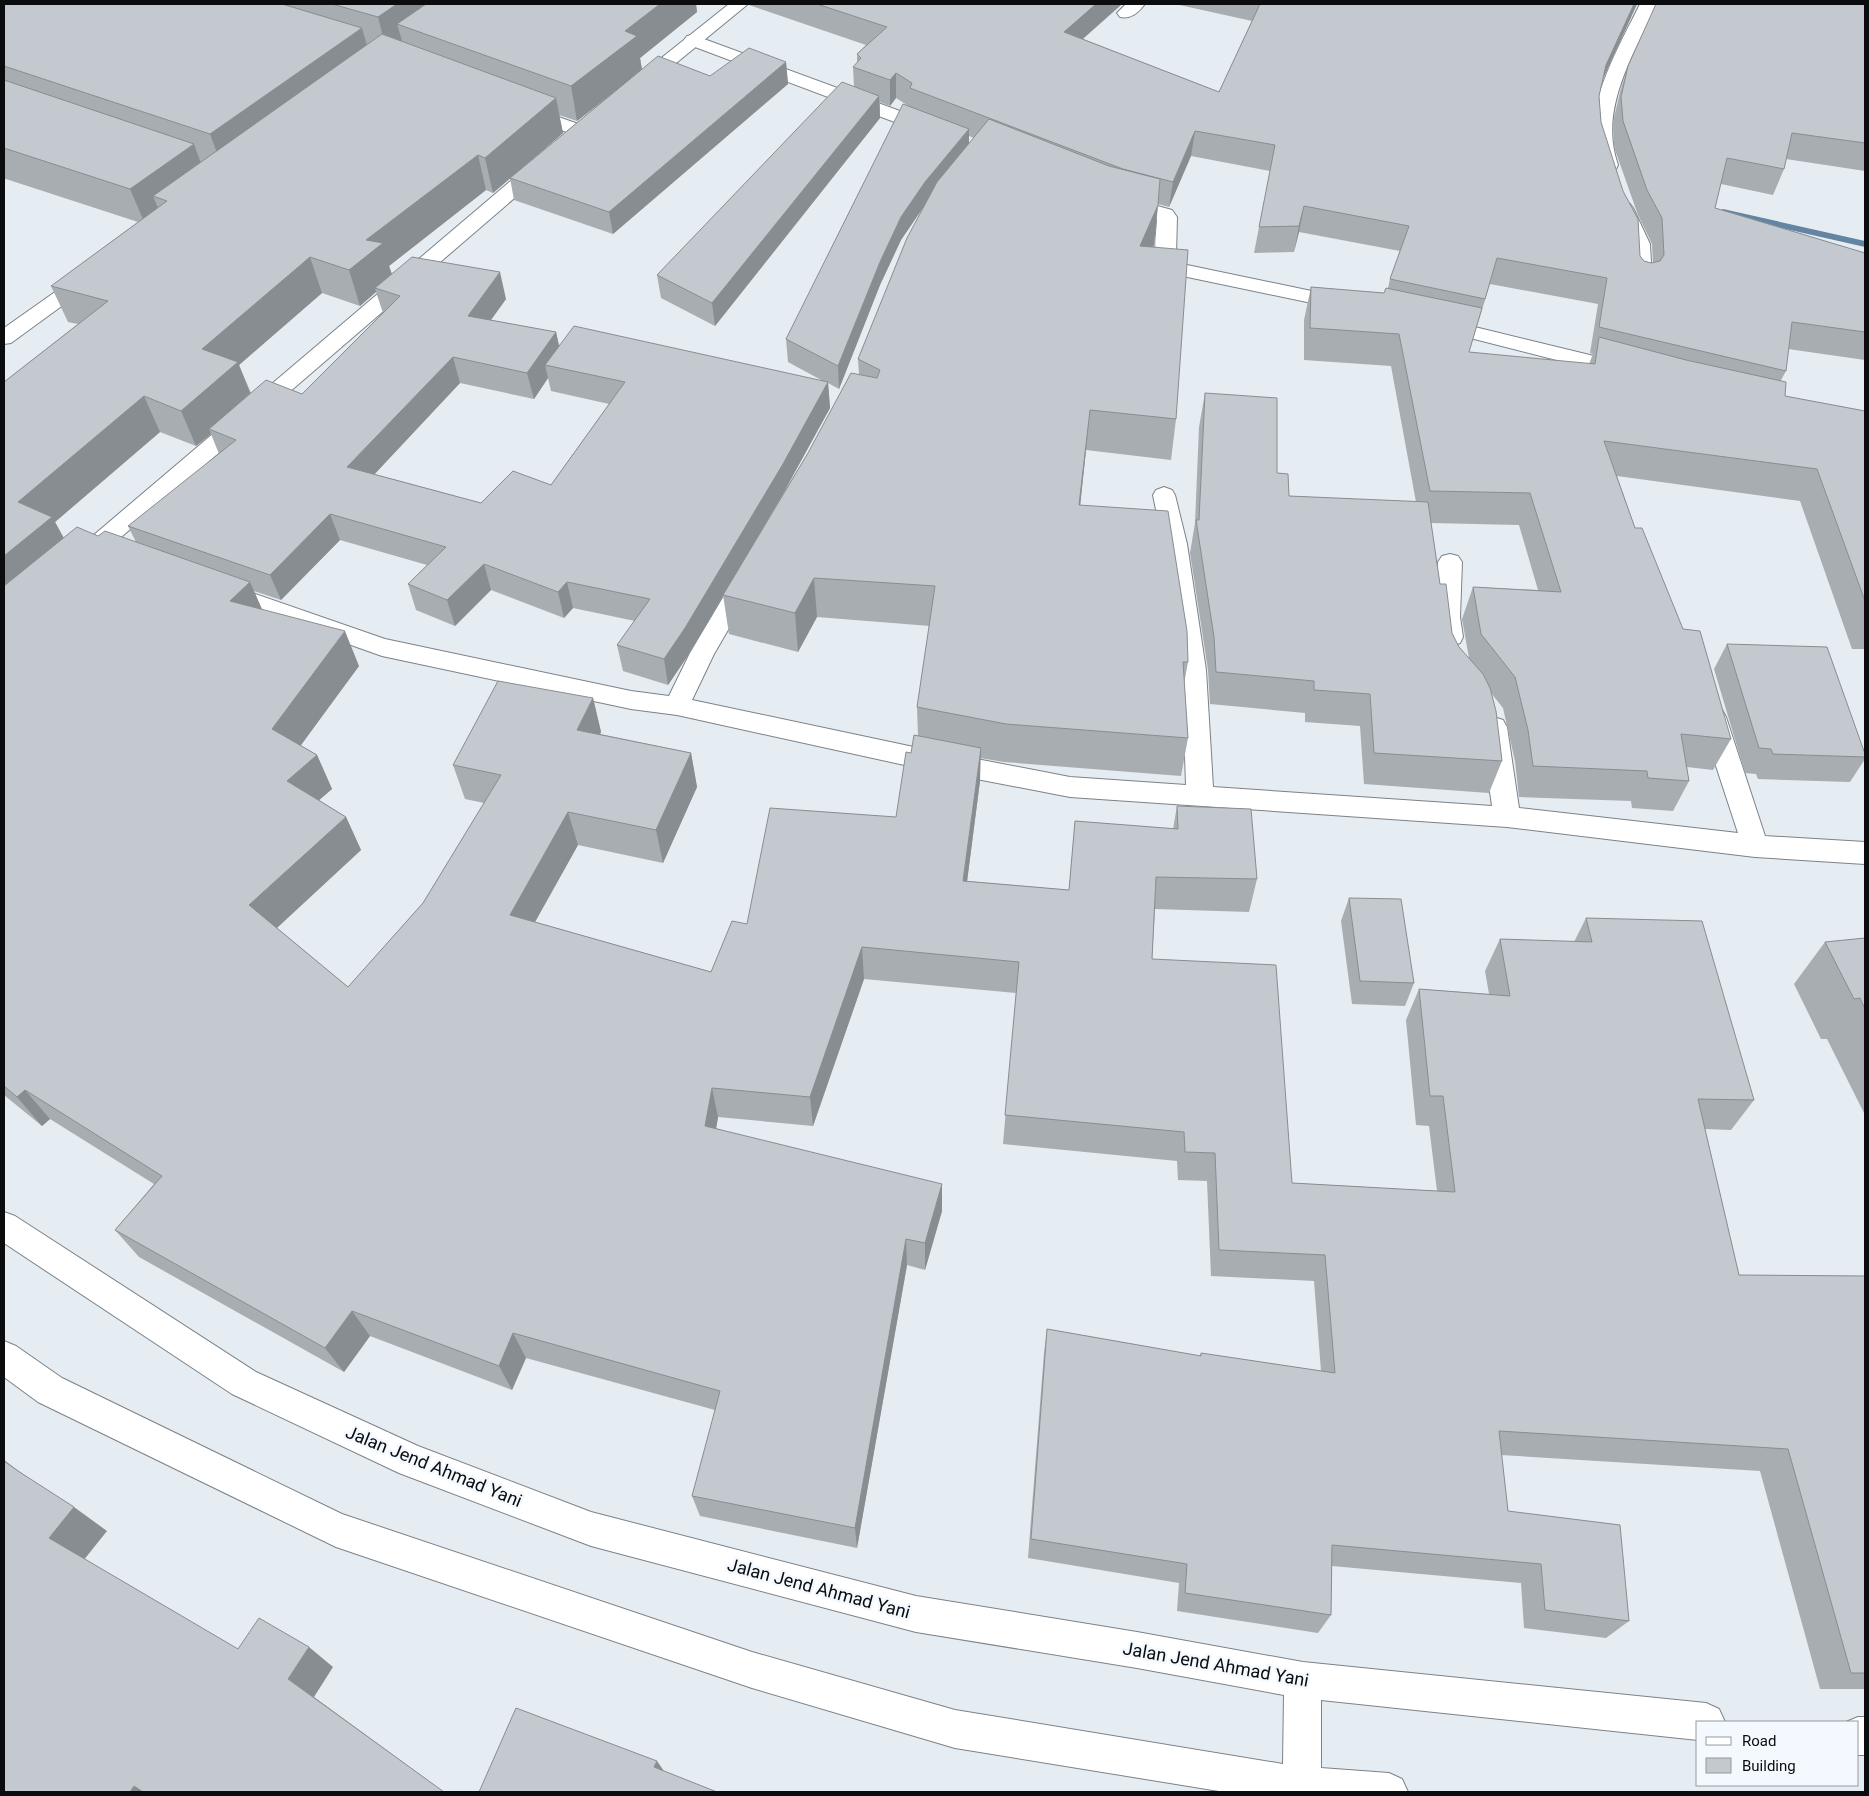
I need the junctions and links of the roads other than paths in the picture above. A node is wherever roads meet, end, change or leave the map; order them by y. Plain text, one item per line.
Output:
1 (739, 4) edge
2 (1648, 4) edge
3 (693, 40) junction
4 (626, 95) edge
5 (507, 104) edge
6 (946, 134) edge
7 (1103, 196) edge
8 (107, 264) edge
9 (1642, 282) edge
10 (1363, 308) edge
11 (1420, 320) edge
12 (4, 338) edge
13 (1645, 376) edge
14 (1164, 495) dead end
15 (97, 546) junction
16 (125, 555) edge
17 (1450, 562) dead end
18 (753, 568) edge
19 (68, 569) edge
20 (198, 582) edge
21 (1455, 660) edge
22 (1706, 692) edge
23 (677, 706) junction
24 (1488, 708) edge
25 (1200, 795) junction
26 (1507, 817) junction
27 (1755, 846) junction
28 (1865, 852) edge
29 (4, 1226) edge
30 (4, 1357) edge
31 (1303, 1680) junction
32 (1696, 1721) edge
33 (1302, 1786) junction
34 (1389, 1792) edge

1 - 3 street
2 - 9 street
3 - 4 street
3 - 6 street
5 - 15 street
7 - 10 street
8 - 12 street
11 - 13 street
14 - 25 street
15 - 16 street
15 - 19 street
17 - 21 street
18 - 23 street
20 - 23 street
22 - 27 street
23 - 25 street
24 - 26 street
25 - 26 street
26 - 27 street
27 - 28 street
29 - 31 street, Jalan Jend Ahmad Yani
30 - 33 street
31 - 32 street, Jalan Jend Ahmad Yani
31 - 33 street
33 - 34 street

